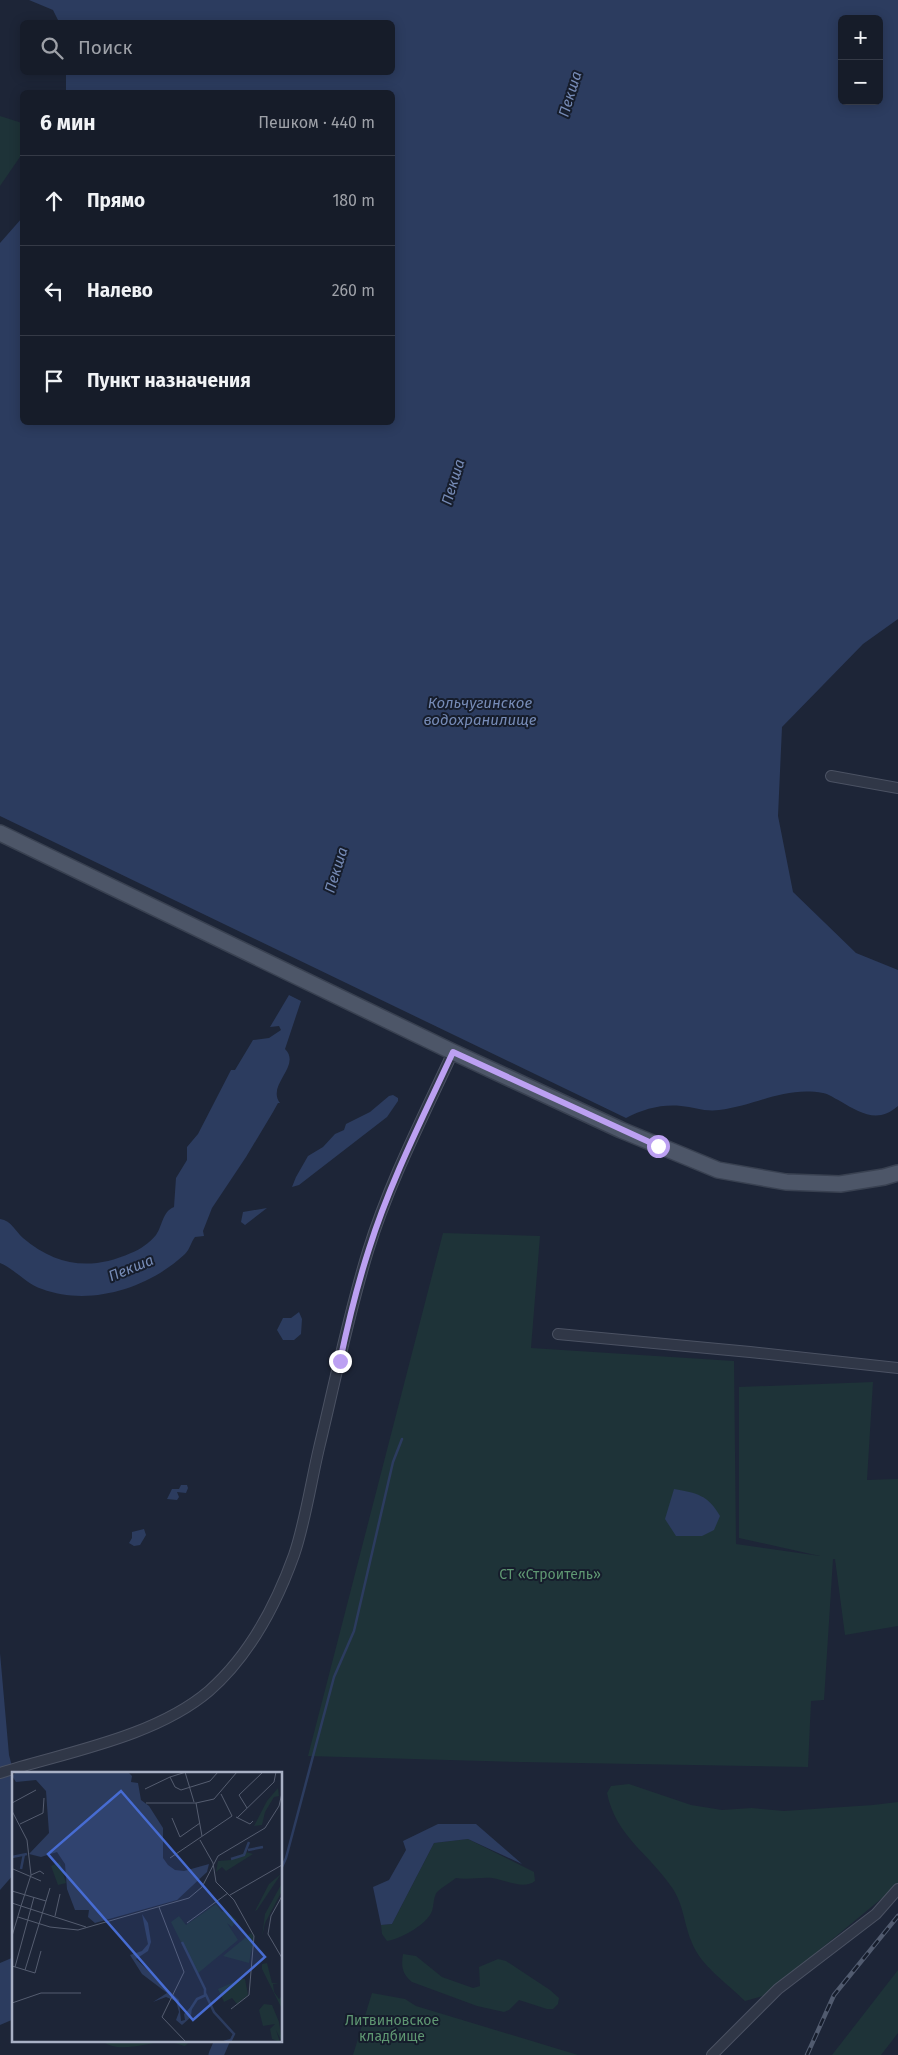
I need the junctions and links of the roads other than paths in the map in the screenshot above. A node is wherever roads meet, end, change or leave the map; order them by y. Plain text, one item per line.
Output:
1 (831, 776) dead end
2 (898, 788) edge
3 (0, 833) edge
4 (453, 1052) junction
5 (898, 1173) edge
6 (558, 1334) dead end
7 (898, 1368) edge
8 (0, 1772) edge
9 (898, 1889) edge
10 (712, 2055) edge

1 - 2 street
3 - 4 main road
4 - 5 main road
4 - 8 street
6 - 7 street
9 - 10 street

